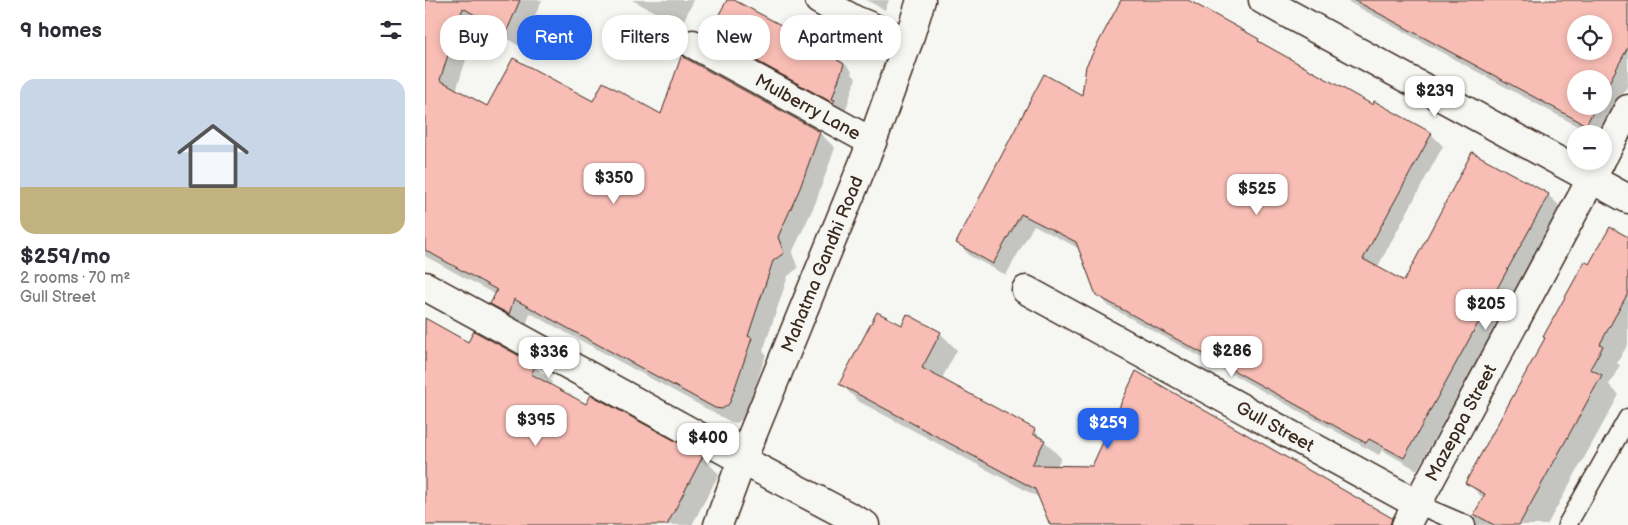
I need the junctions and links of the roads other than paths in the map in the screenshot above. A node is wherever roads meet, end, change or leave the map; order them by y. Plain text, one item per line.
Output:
1 (819, 0) edge
2 (921, 0) edge
3 (1263, 0) edge
4 (908, 42) junction
5 (693, 44) dead end
6 (1628, 110) edge
7 (1612, 140) edge
8 (872, 142) junction
9 (1567, 155) edge
10 (1596, 170) edge
11 (1628, 199) edge
12 (425, 286) edge
13 (1026, 290) dead end
14 (1628, 418) edge
15 (742, 460) junction
16 (1412, 514) edge
17 (718, 525) edge
18 (865, 525) edge
19 (1466, 525) edge
20 (1567, 525) edge

1 - 4 street
2 - 4 street, Mahatma Gandhi Road
3 - 9 street
4 - 8 street, Mahatma Gandhi Road
5 - 8 street, Mulberry Lane
6 - 7 street
8 - 15 street, Mahatma Gandhi Road
10 - 11 street
10 - 16 street, Mazeppa Street
12 - 15 street
13 - 16 street, Gull Street
14 - 20 lane
15 - 17 street, Mahatma Gandhi Road
15 - 18 street
16 - 19 lane

